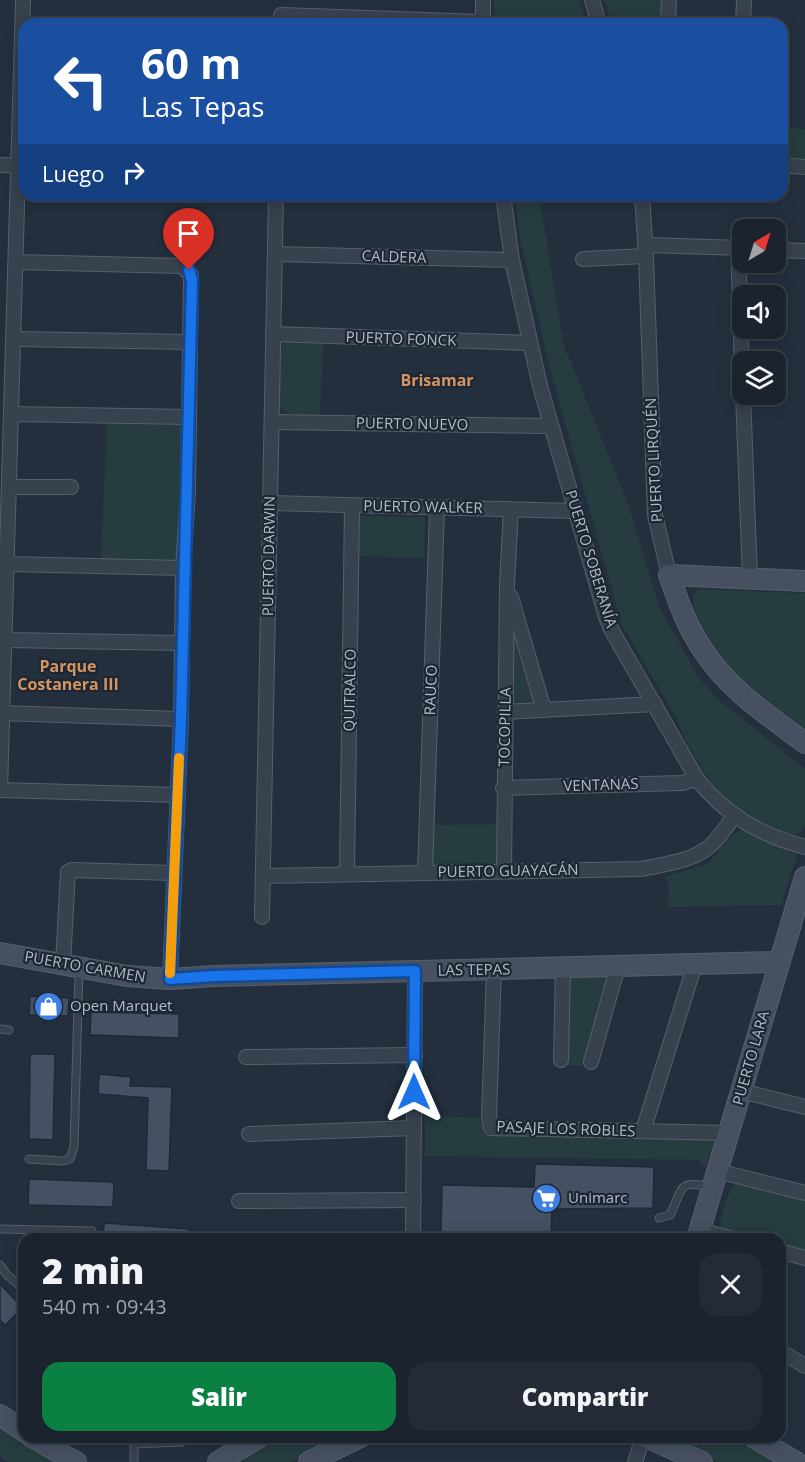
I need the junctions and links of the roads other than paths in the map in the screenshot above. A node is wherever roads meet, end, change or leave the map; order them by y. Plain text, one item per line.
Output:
1 (23, 0) edge
2 (281, 0) edge
3 (483, 0) edge
4 (592, 0) edge
5 (669, 0) edge
6 (744, 0) edge
7 (23, 18) edge
8 (281, 18) edge
9 (482, 18) edge
10 (597, 18) edge
11 (668, 18) edge
12 (743, 18) edge
13 (0, 165) edge
14 (18, 166) edge
15 (788, 166) edge
16 (805, 167) edge
17 (19, 201) edge
18 (276, 201) edge
19 (504, 201) edge
20 (642, 201) edge
21 (732, 248) edge
22 (646, 250) junction
23 (786, 250) edge
24 (805, 251) edge
25 (276, 254) junction
26 (584, 259) dead end
27 (512, 260) junction
28 (16, 262) junction
29 (740, 273) edge
30 (273, 334) junction
31 (14, 339) junction
32 (190, 342) junction
33 (529, 343) junction
34 (742, 351) edge
35 (743, 405) edge
36 (11, 414) junction
37 (189, 417) junction
38 (272, 422) junction
39 (551, 426) junction
40 (5, 487) edge
41 (71, 487) dead end
42 (270, 503) junction
43 (352, 506) junction
44 (437, 508) junction
45 (512, 509) junction
46 (576, 511) junction
47 (4, 539) edge
48 (7, 564) junction
49 (183, 568) junction
50 (669, 575) junction
51 (750, 578) junction
52 (805, 581) edge
53 (507, 584) junction
54 (3, 616) edge
55 (5, 640) junction
56 (182, 643) junction
57 (655, 704) junction
58 (544, 710) junction
59 (505, 712) junction
60 (1, 713) edge
61 (181, 719) junction
62 (805, 743) edge
63 (698, 779) junction
64 (503, 788) junction
65 (0, 790) edge
66 (178, 795) junction
67 (734, 816) junction
68 (805, 847) edge
69 (504, 871) junction
70 (174, 873) junction
71 (425, 873) junction
72 (346, 874) junction
73 (263, 876) junction
74 (805, 877) edge
75 (262, 917) dead end
76 (0, 953) edge
77 (778, 962) junction
78 (695, 964) junction
79 (71, 965) junction
80 (618, 966) junction
81 (562, 967) junction
82 (494, 969) junction
83 (415, 971) junction
84 (170, 979) junction
85 (0, 1029) edge
86 (9, 1029) dead end
87 (415, 1055) junction
88 (246, 1057) dead end
89 (561, 1060) dead end
90 (591, 1062) dead end
91 (741, 1091) junction
92 (805, 1107) edge
93 (414, 1128) junction
94 (643, 1131) junction
95 (729, 1133) junction
96 (249, 1134) dead end
97 (28, 1159) dead end
98 (715, 1179) junction
99 (805, 1193) edge
100 (414, 1200) junction
101 (239, 1201) dead end
102 (659, 1218) dead end
103 (0, 1229) edge
104 (93, 1231) dead end
105 (413, 1233) edge
106 (698, 1233) edge
107 (786, 1253) edge
108 (805, 1258) edge
109 (0, 1265) edge
110 (18, 1284) edge
111 (786, 1355) edge
112 (805, 1366) edge
113 (0, 1415) edge
114 (18, 1427) edge
115 (42, 1443) edge
116 (134, 1443) edge
117 (251, 1443) edge
118 (352, 1443) edge
119 (643, 1443) edge
120 (659, 1443) edge
121 (763, 1443) edge
122 (333, 1457) edge
123 (228, 1459) edge
124 (69, 1460) edge
125 (134, 1462) edge
126 (309, 1462) edge
127 (635, 1462) edge
128 (702, 1462) edge
129 (796, 1462) edge

1 - 7 street
2 - 8 street
3 - 9 street
4 - 10 street
5 - 11 street
6 - 12 street
13 - 14 street
15 - 16 street
17 - 28 street
18 - 25 street, PUERTO DARWIN
19 - 27 street, PUERTO SOBERANÍA
20 - 22 street, PUERTO LIRQUÉN
21 - 22 street
22 - 26 street
22 - 50 street, PUERTO LIRQUÉN
23 - 24 street
25 - 27 street, CALDERA
25 - 30 street, PUERTO DARWIN
27 - 33 street, PUERTO SOBERANÍA
28 - 31 street
28 - 32 street
29 - 34 street
30 - 33 street, PUERTO FONCK
30 - 38 street, PUERTO DARWIN
31 - 32 street
31 - 36 street
32 - 37 street
33 - 39 street, PUERTO SOBERANÍA
35 - 51 street
36 - 37 street
36 - 40 street
37 - 49 street
38 - 39 street, PUERTO NUEVO
38 - 42 street, PUERTO DARWIN
39 - 46 street, PUERTO SOBERANÍA
40 - 41 street
40 - 47 street
42 - 43 street, PUERTO WALKER
42 - 73 street, PUERTO DARWIN
43 - 44 street, PUERTO WALKER
43 - 72 street, QUITRALCO
44 - 45 street, PUERTO WALKER
44 - 71 street, RAUCO
45 - 46 street, PUERTO WALKER
45 - 53 street, TOCOPILLA
46 - 57 street, PUERTO SOBERANÍA
47 - 48 street
48 - 49 street
48 - 54 street
49 - 56 street
50 - 51 street
50 - 62 street, PUERTO LIRQUÉN
51 - 52 street
53 - 58 street, TOCOPILLA
53 - 59 street, TOCOPILLA
54 - 55 street
55 - 56 street
55 - 60 street
56 - 61 street
57 - 58 street
57 - 63 street, PUERTO SOBERANÍA
58 - 59 street
59 - 64 street, TOCOPILLA
60 - 61 street
60 - 65 street
61 - 66 street
63 - 64 street, VENTANAS
63 - 67 street, PUERTO SOBERANÍA
64 - 69 street, TOCOPILLA
65 - 66 street
66 - 70 street
67 - 68 street, PUERTO SOBERANÍA
67 - 69 street, PUERTO GUAYACÁN
69 - 71 street, PUERTO GUAYACÁN
70 - 79 street
70 - 84 street
71 - 72 street, PUERTO GUAYACÁN
72 - 73 street, PUERTO GUAYACÁN
73 - 75 street, PUERTO DARWIN
74 - 77 street, PUERTO LARA
76 - 79 street, PUERTO CARMEN
77 - 78 street, LAS TEPAS
77 - 91 street, PUERTO LARA
78 - 80 street, LAS TEPAS
78 - 94 street
79 - 84 street, PUERTO CARMEN
79 - 97 lane
80 - 81 street, LAS TEPAS
80 - 90 street
81 - 82 street, LAS TEPAS
81 - 89 street
82 - 83 street, LAS TEPAS
82 - 94 street, PASAJE LOS ROBLES
83 - 84 street, LAS TEPAS
83 - 87 street
85 - 86 lane
87 - 88 street
87 - 93 street
91 - 92 street
91 - 95 street, PUERTO LARA
93 - 96 street
93 - 100 street
94 - 95 street, PASAJE LOS ROBLES
95 - 98 street, PUERTO LARA
98 - 99 street
98 - 102 lane
98 - 106 street, PUERTO LARA
100 - 101 street
100 - 105 street
103 - 104 lane
107 - 108 street
109 - 110 lane
111 - 112 street
113 - 114 street
115 - 124 street
116 - 125 lane
117 - 123 street
118 - 122 street
119 - 127 street
120 - 128 street
121 - 129 street
122 - 126 street

